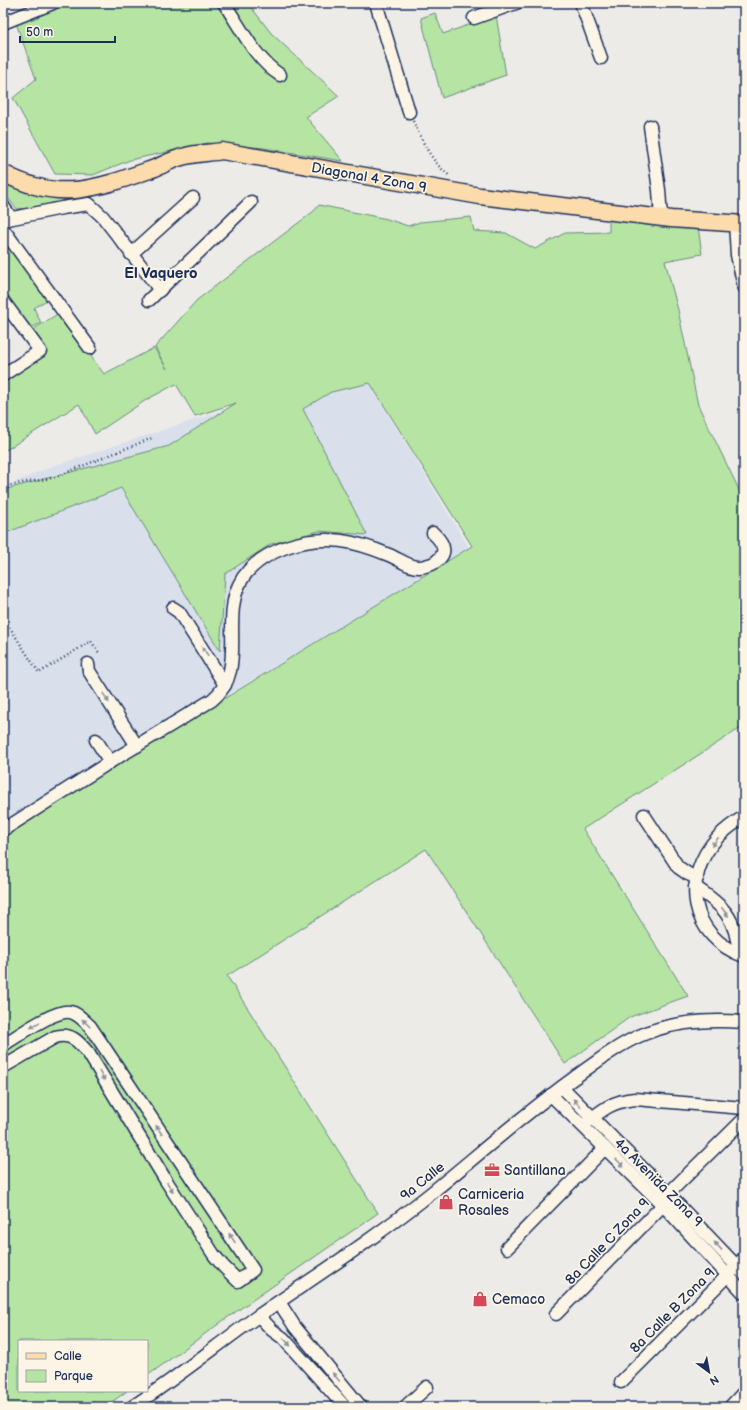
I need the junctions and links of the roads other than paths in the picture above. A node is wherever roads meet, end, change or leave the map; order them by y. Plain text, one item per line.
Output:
1 (53, 3) edge
2 (224, 3) edge
3 (376, 3) edge
4 (516, 3) edge
5 (580, 3) edge
6 (474, 18) dead end
7 (3, 23) edge
8 (601, 58) dead end
9 (280, 75) dead end
10 (408, 112) road end
11 (650, 126) dead end
12 (3, 173) edge
13 (193, 198) dead end
14 (251, 202) dead end
15 (3, 206) edge
16 (661, 218) junction
17 (7, 219) edge
18 (740, 223) edge
19 (3, 229) edge
20 (132, 254) junction
21 (744, 287) edge
22 (160, 290) junction
23 (149, 300) dead end
24 (3, 301) edge
25 (90, 348) dead end
26 (3, 375) edge
27 (433, 533) dead end
28 (173, 608) dead end
29 (88, 664) dead end
30 (225, 685) junction
31 (96, 740) dead end
32 (137, 746) junction
33 (110, 762) junction
34 (644, 815) dead end
35 (744, 817) edge
36 (3, 830) edge
37 (696, 882) junction
38 (742, 955) edge
39 (744, 1022) edge
40 (3, 1045) edge
41 (3, 1067) edge
42 (562, 1087) junction
43 (551, 1095) junction
44 (744, 1108) edge
45 (592, 1118) junction
46 (744, 1119) edge
47 (582, 1126) junction
48 (605, 1148) junction
49 (668, 1194) junction
50 (663, 1205) junction
51 (507, 1248) dead end
52 (741, 1266) edge
53 (728, 1275) junction
54 (744, 1293) edge
55 (279, 1302) junction
56 (556, 1314) dead end
57 (259, 1316) junction
58 (621, 1382) dead end
59 (427, 1387) dead end
60 (744, 1392) edge
61 (132, 1407) edge
62 (345, 1407) edge
63 (361, 1407) edge
64 (405, 1407) edge
65 (730, 1407) edge

1 - 7 street
2 - 9 street
3 - 10 street
4 - 6 street
5 - 8 street
11 - 16 street
12 - 16 main road, Diagonal 4 Zona 9
13 - 20 street
14 - 22 street
15 - 17 street
16 - 18 main road, Diagonal 4 Zona 9
17 - 20 street
18 - 21 street
19 - 25 street
20 - 22 street
22 - 23 street
24 - 26 street
27 - 30 street
30 -> 28 street
29 -> 32 street
30 - 32 street
31 - 33 street
32 - 33 street
33 - 36 street
34 - 37 street
35 -> 37 street
37 -> 38 street
37 - 38 street
39 - 42 street, 9a Calle
41 -> 40 street
42 - 43 street, 9a Calle
45 -> 42 street, 4a Avenida Zona 9
43 - 47 street, 4a Avenida Zona 9
43 - 55 street, 9a Calle
44 - 45 street
45 - 47 street
45 - 49 street, 4a Avenida Zona 9
46 - 49 street, 8a Calle C Zona 9
47 - 48 street, 4a Avenida Zona 9
48 -> 50 street, 4a Avenida Zona 9
48 - 51 street
49 - 50 street, 8a Calle C Zona 9
52 -> 49 street, 4a Avenida Zona 9
50 - 53 street, 4a Avenida Zona 9
50 - 56 street, 8a Calle C Zona 9
52 - 53 street, 8a Calle B Zona 9
53 - 54 street, 4a Avenida Zona 9
53 - 58 street, 8a Calle B Zona 9
55 - 57 street, 9a Calle
63 -> 55 street
57 - 61 street, 9a Calle
57 -> 62 street
59 - 64 street
60 - 65 street

